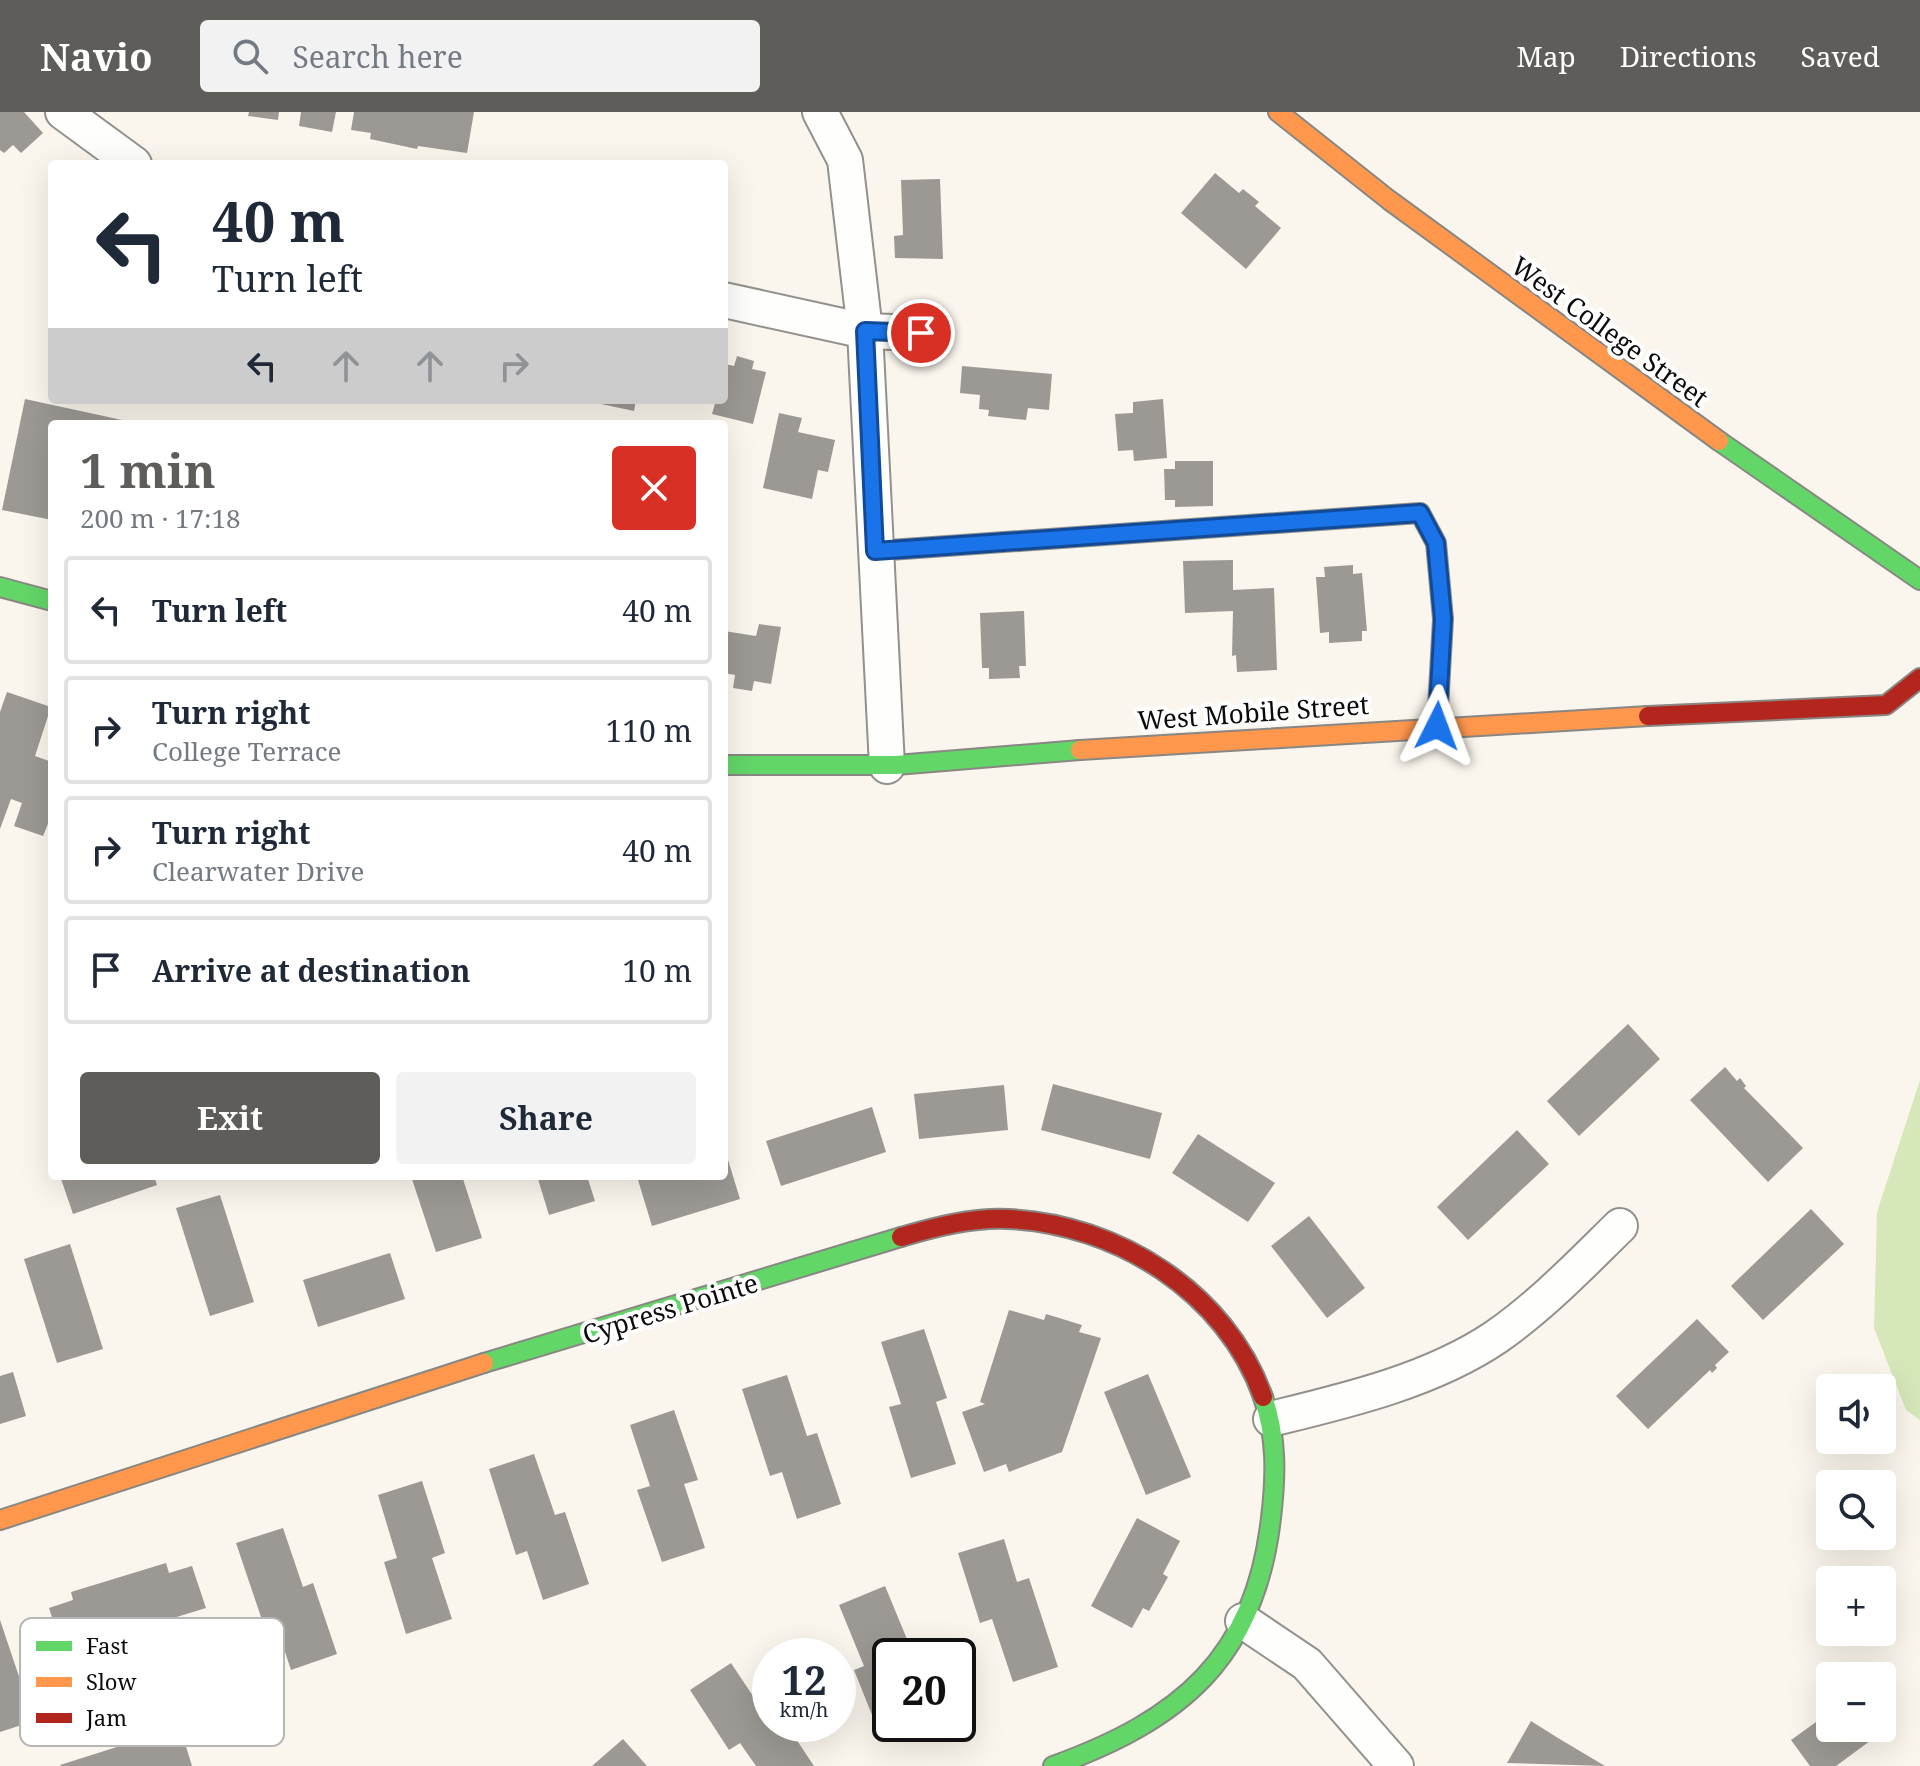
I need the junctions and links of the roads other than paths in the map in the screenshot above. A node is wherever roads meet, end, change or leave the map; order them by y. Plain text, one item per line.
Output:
1 (63, 112) edge
2 (820, 112) edge
3 (1278, 112) edge
4 (129, 160) edge
5 (728, 301) edge
6 (865, 331) junction
7 (921, 333) dead end
8 (875, 551) junction
9 (1920, 580) edge
10 (0, 587) edge
11 (48, 600) edge
12 (1920, 678) edge
13 (1437, 726) junction
14 (728, 765) edge
15 (887, 766) junction
16 (1620, 1226) dead end
17 (1271, 1419) junction
18 (0, 1520) edge
19 (1243, 1621) junction
20 (1053, 1766) edge
21 (1396, 1766) edge

1 - 4 street
2 - 6 street
3 - 9 street, West College Street
5 - 6 street
6 - 7 street
6 - 8 street
8 - 13 lane
8 - 15 street
10 - 11 street
12 - 13 street, West Mobile Street
13 - 15 street, West Mobile Street
14 - 15 street, West Mobile Street
16 - 17 street
17 - 18 street, Cypress Pointe
17 - 19 street, Cypress Pointe
19 - 20 street, Cypress Pointe
19 - 21 street

